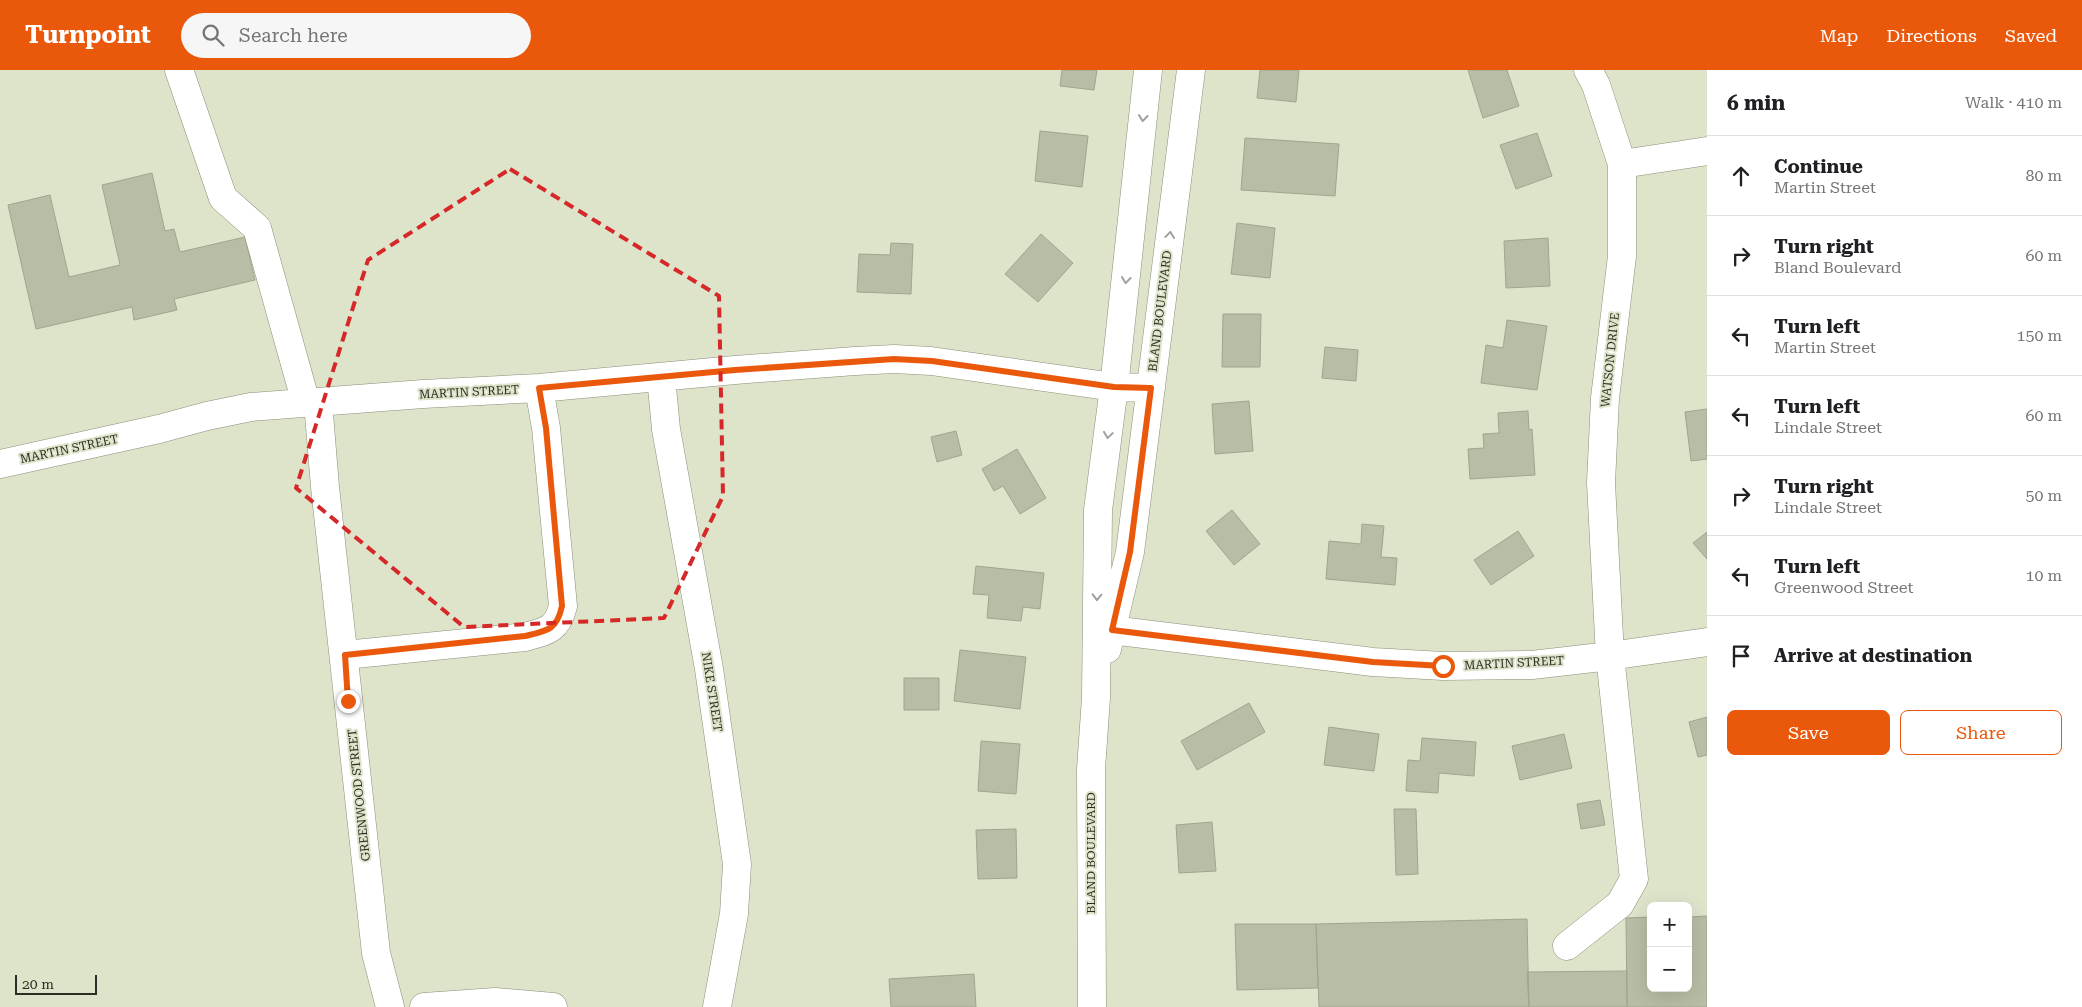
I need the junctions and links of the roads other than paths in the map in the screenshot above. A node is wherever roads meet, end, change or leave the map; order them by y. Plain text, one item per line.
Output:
1 (179, 70) edge
2 (1148, 70) edge
3 (1191, 70) edge
4 (1588, 70) edge
5 (1707, 151) edge
6 (1622, 164) junction
7 (661, 377) junction
8 (1114, 387) junction
9 (539, 388) junction
10 (1151, 388) junction
11 (312, 403) junction
12 (0, 464) edge
13 (1112, 630) junction
14 (1707, 642) edge
15 (345, 655) junction
16 (1610, 656) junction
17 (1096, 698) junction
18 (1567, 946) dead end
19 (390, 1007) edge
20 (424, 1007) edge
21 (553, 1007) edge
22 (717, 1007) edge
23 (1092, 1007) edge

1 - 11 street, GREENWOOD STREET
2 -> 8 street, BLAND BOULEVARD
10 -> 3 street, BLAND BOULEVARD
4 - 6 street, WATSON DRIVE
5 - 6 street
6 - 16 street, WATSON DRIVE
7 - 8 street, MARTIN STREET
7 - 9 street, MARTIN STREET
7 - 22 street, NIKE STREET
8 - 10 street, MARTIN STREET
8 -> 17 street, BLAND BOULEVARD
9 - 11 street, MARTIN STREET
9 - 15 street
10 - 13 street, BLAND BOULEVARD
11 - 12 street, MARTIN STREET
11 - 15 street, GREENWOOD STREET
13 - 16 street, MARTIN STREET
13 - 17 street, BLAND BOULEVARD
14 - 16 street, MARTIN STREET
15 - 19 street, GREENWOOD STREET
16 - 18 street, WATSON DRIVE
17 - 23 street, BLAND BOULEVARD
20 - 21 street

